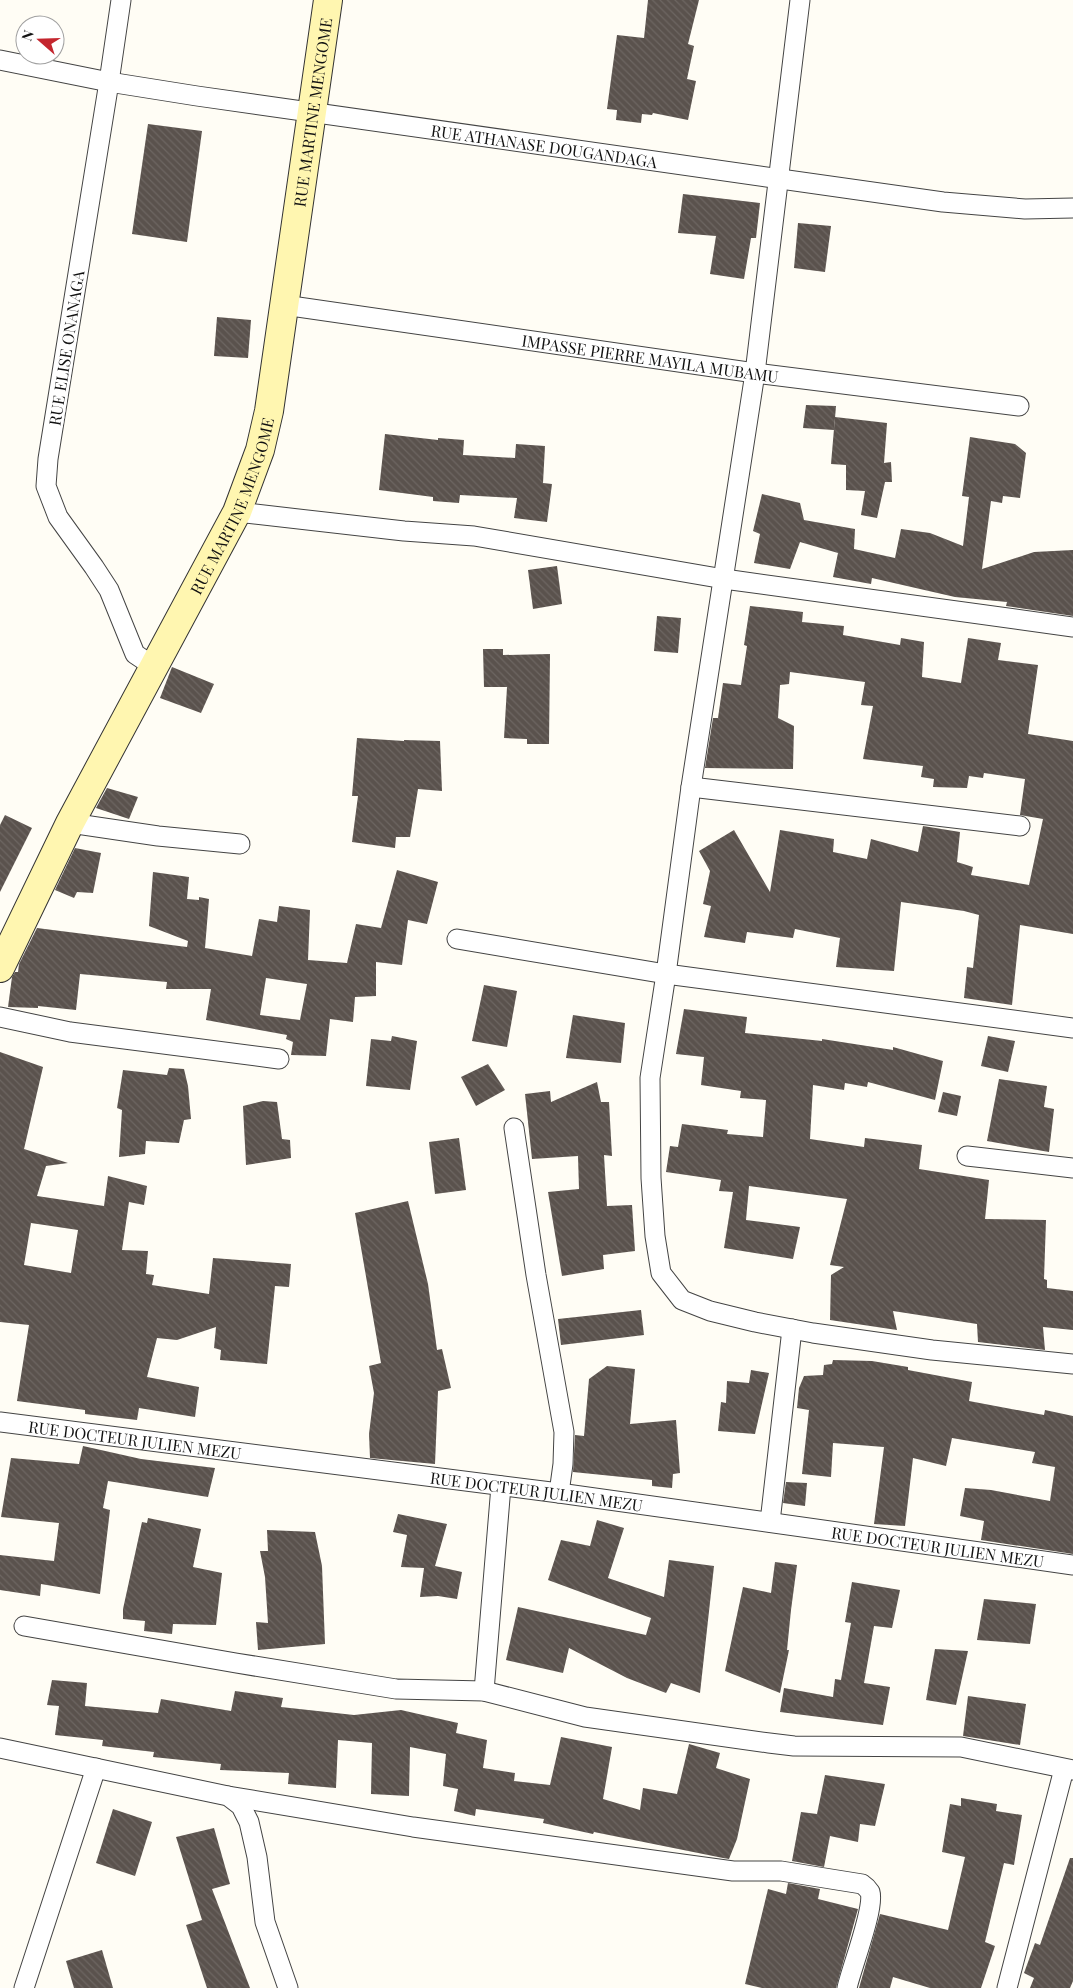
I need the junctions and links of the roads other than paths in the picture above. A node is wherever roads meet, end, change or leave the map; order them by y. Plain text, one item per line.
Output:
1 (121, 0) edge
2 (328, 0) edge
3 (800, 0) edge
4 (0, 60) edge
5 (109, 82) junction
6 (311, 112) junction
7 (778, 178) junction
8 (1073, 208) edge
9 (284, 305) junction
10 (755, 373) junction
11 (1019, 406) dead end
12 (237, 512) junction
13 (724, 579) junction
14 (1073, 627) edge
15 (153, 666) junction
16 (691, 787) junction
17 (70, 823) junction
18 (1020, 826) dead end
19 (240, 844) dead end
20 (457, 940) dead end
21 (0, 968) edge
22 (666, 974) junction
23 (0, 1017) edge
24 (1073, 1028) edge
25 (279, 1059) dead end
26 (514, 1128) dead end
27 (967, 1156) dead end
28 (1073, 1168) edge
29 (792, 1329) junction
30 (1073, 1364) edge
31 (0, 1422) edge
32 (501, 1486) junction
33 (559, 1493) junction
34 (770, 1522) junction
35 (1073, 1564) edge
36 (24, 1626) dead end
37 (484, 1691) junction
38 (0, 1748) edge
39 (96, 1768) junction
40 (1068, 1770) edge
41 (228, 1796) junction
42 (24, 1988) edge
43 (288, 1988) edge
44 (847, 1988) edge
45 (1007, 1988) edge

1 - 5 street, RUE ELISE ONANAGA
2 - 6 street, RUE MARTINE MENGOME
3 - 7 street
4 - 5 street, RUE ATHANASE DOUGANDAGA
5 - 6 street, RUE ATHANASE DOUGANDAGA
5 - 15 street, RUE ELISE ONANAGA
6 - 7 street, RUE ATHANASE DOUGANDAGA
6 - 9 street, RUE MARTINE MENGOME
7 - 8 street, RUE ATHANASE DOUGANDAGA
7 - 10 street
9 - 10 street, IMPASSE PIERRE MAYILA MUBAMU
9 - 12 street, RUE MARTINE MENGOME
10 - 11 street, IMPASSE PIERRE MAYILA MUBAMU
10 - 13 street
12 - 13 street
12 - 15 street, RUE MARTINE MENGOME
13 - 14 street
13 - 16 street
15 - 17 street, RUE MARTINE MENGOME
16 - 18 street
16 - 22 street
17 - 19 street
17 - 21 street, RUE MARTINE MENGOME
20 - 22 street
22 - 24 street
22 - 29 street
23 - 25 street
26 - 33 street
27 - 28 street
29 - 30 street
29 - 34 street
31 - 32 street, RUE DOCTEUR JULIEN MEZU
32 - 33 street, RUE DOCTEUR JULIEN MEZU
32 - 37 street
33 - 34 street, RUE DOCTEUR JULIEN MEZU
34 - 35 street, RUE DOCTEUR JULIEN MEZU
36 - 37 street
37 - 40 street
38 - 39 street
39 - 41 street
39 - 42 street
40 - 45 street
41 - 43 street
41 - 44 street

